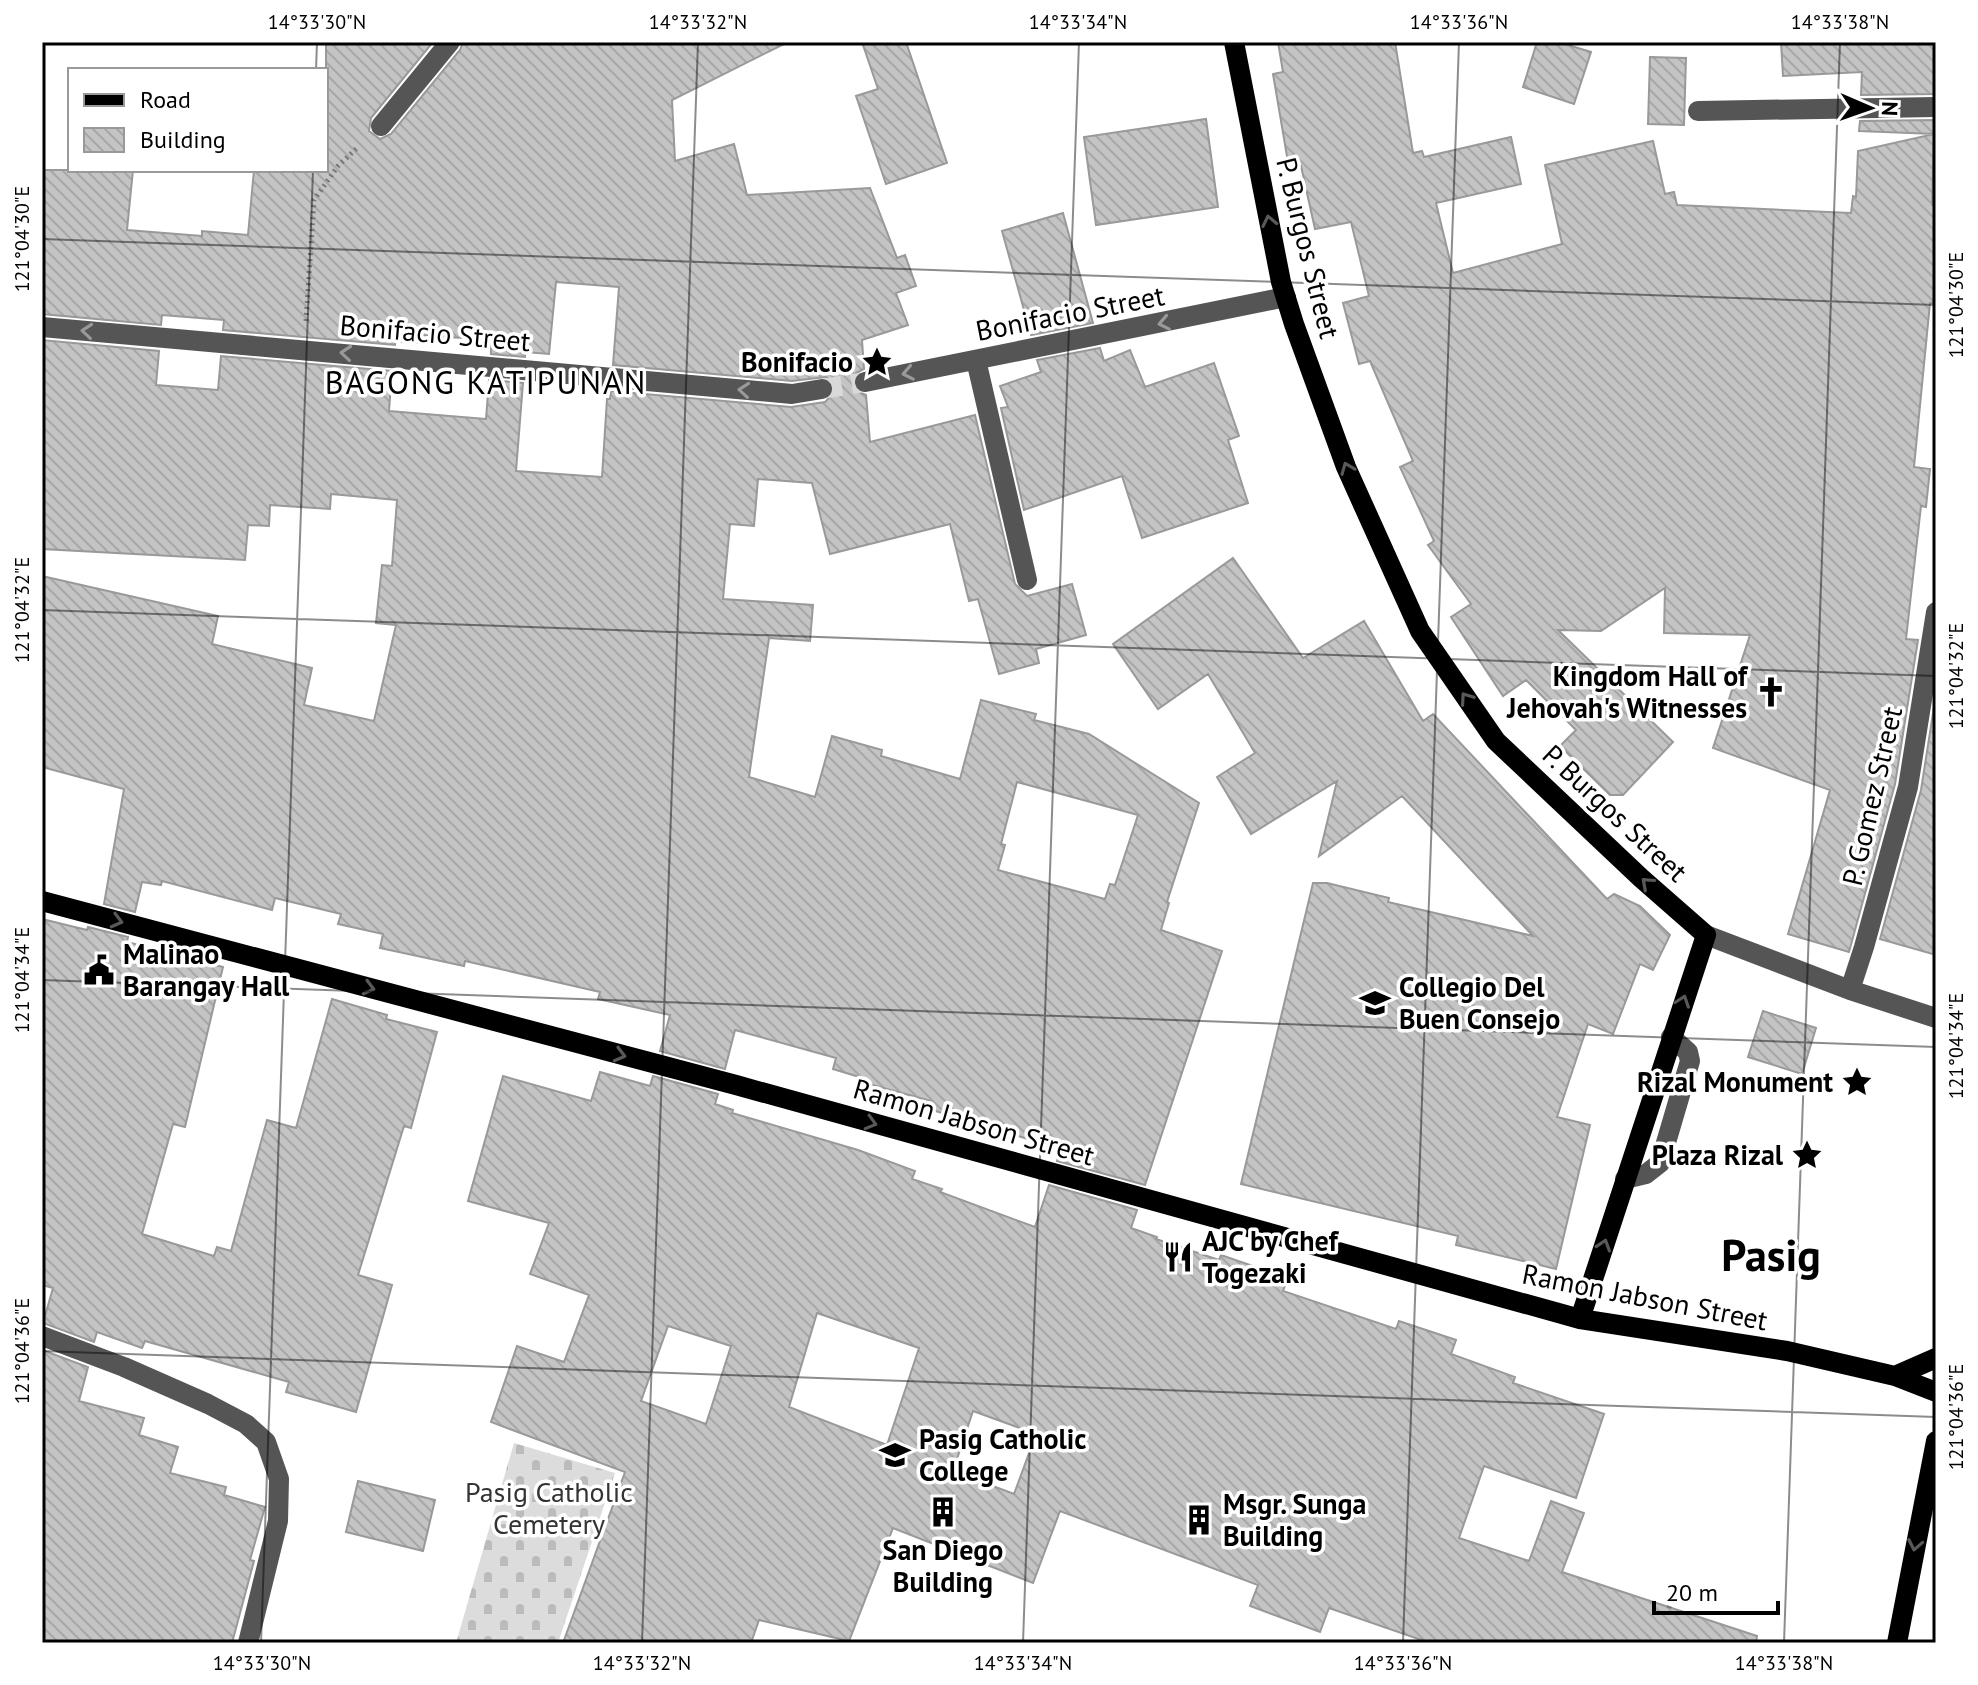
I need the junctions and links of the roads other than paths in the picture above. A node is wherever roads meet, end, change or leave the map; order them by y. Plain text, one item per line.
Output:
1 (450, 42) edge
2 (1234, 42) edge
3 (1936, 107) edge
4 (1698, 111) dead end
5 (381, 126) road end
6 (1286, 297) junction
7 (42, 327) edge
8 (976, 360) junction
9 (865, 382) tunnel mouth
10 (822, 389) tunnel mouth
11 (1027, 580) dead end
12 (1936, 612) edge
13 (42, 901) edge
14 (1706, 935) junction
15 (1850, 990) junction
16 (1936, 1018) edge
17 (1671, 1037) junction
18 (1625, 1179) junction
19 (1580, 1319) junction
20 (42, 1336) edge
21 (1936, 1358) edge
22 (1895, 1376) junction
23 (1936, 1392) edge
24 (1936, 1441) edge
25 (248, 1643) edge
26 (1897, 1643) edge

1 - 5 street
6 -> 2 main road, P. Burgos Street
3 - 4 street
6 -> 8 street, Bonifacio Street
14 -> 6 main road, P. Burgos Street
10 -> 7 street, Bonifacio Street
8 -> 9 street, Bonifacio Street
8 - 11 street
12 - 15 street, P. Gomez Street
13 -> 19 main road, Ramon Jabson Street
14 - 15 street
17 -> 14 main road
15 - 16 street
17 - 18 main road
17 - 18 street
19 -> 18 main road
19 - 22 main road, Ramon Jabson Street
20 - 25 street
21 - 22 main road
22 - 23 main road, Ramon Jabson Street
24 -> 26 main road

